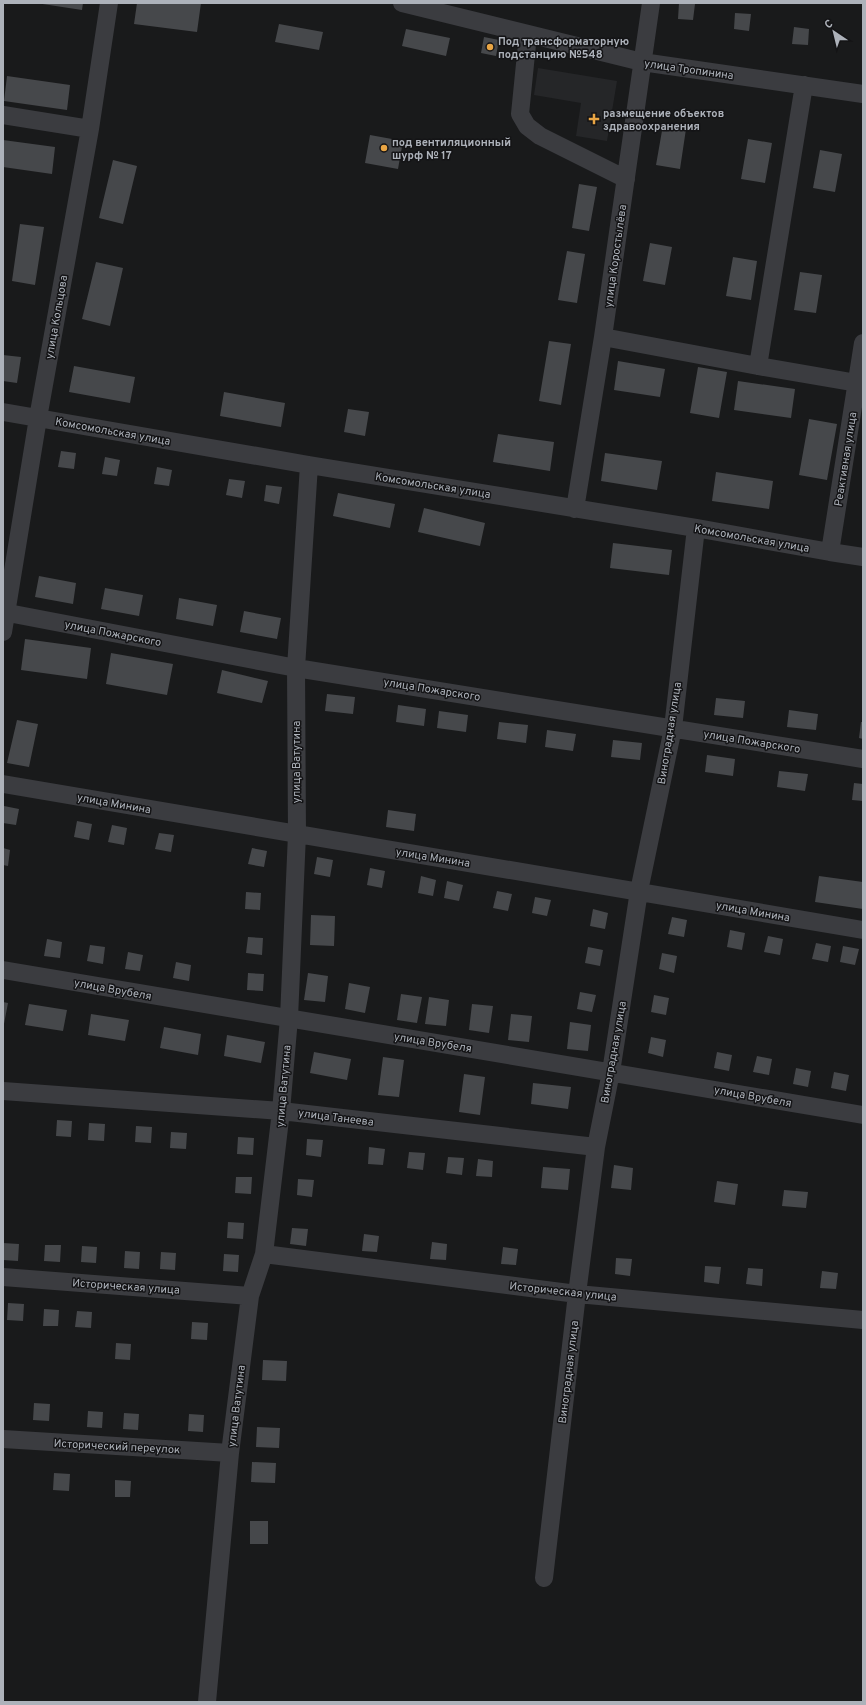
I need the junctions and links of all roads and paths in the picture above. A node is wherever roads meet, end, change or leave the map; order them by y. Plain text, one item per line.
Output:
1 (109, 3) edge
2 (402, 3) edge
3 (651, 3) edge
4 (528, 34) junction
5 (642, 62) junction
6 (804, 85) junction
7 (863, 94) edge
8 (3, 115) edge
9 (90, 128) junction
10 (626, 179) junction
11 (603, 337) junction
12 (863, 343) edge
13 (758, 366) junction
14 (856, 383) junction
15 (3, 412) edge
16 (38, 418) junction
17 (310, 465) junction
18 (575, 509) junction
19 (696, 528) junction
20 (830, 552) junction
21 (863, 556) edge
22 (5, 612) edge
23 (3, 632) edge
24 (296, 668) junction
25 (673, 728) junction
26 (863, 759) edge
27 (3, 784) edge
28 (296, 834) junction
29 (639, 891) junction
30 (863, 930) edge
31 (3, 970) edge
32 (289, 1018) junction
33 (611, 1072) junction
34 (3, 1091) edge
35 (282, 1111) junction
36 (863, 1115) edge
37 (596, 1147) junction
38 (264, 1254) junction
39 (3, 1277) edge
40 (577, 1294) junction
41 (250, 1296) junction
42 (863, 1320) edge
43 (3, 1439) edge
44 (230, 1453) junction
45 (544, 1578) dead end
46 (207, 1702) edge

1 - 9 street, улица Кольцова
2 - 4 street, улица Тропинина
3 - 5 street, улица Коростылёва
4 - 5 street, улица Тропинина
4 - 10 street
5 - 6 street, улица Тропинина
5 - 10 street, улица Коростылёва
6 - 7 street, улица Тропинина
6 - 13 street
8 - 9 street
9 - 16 street, улица Кольцова
10 - 11 street, улица Коростылёва
11 - 13 street
11 - 18 street, улица Коростылёва
12 - 14 street, Реактивная улица
13 - 14 street
14 - 20 street, Реактивная улица
15 - 16 street, Комсомольская улица
16 - 17 street, Комсомольская улица
16 - 22 street, улица Кольцова
17 - 18 street, Комсомольская улица
17 - 24 street, улица Ватутина
18 - 19 street, Комсомольская улица
19 - 20 street, Комсомольская улица
19 - 25 street, Виноградная улица
20 - 21 street, Комсомольская улица
22 - 23 street, улица Кольцова
22 - 24 street, улица Пожарского
24 - 25 street, улица Пожарского
24 - 28 street, улица Ватутина
25 - 26 street, улица Пожарского
25 - 29 street, Виноградная улица
27 - 28 street, улица Минина
28 - 29 street, улица Минина
28 - 32 street, улица Ватутина
29 - 30 street, улица Минина
29 - 33 street, Виноградная улица
31 - 32 street, улица Врубеля
32 - 33 street, улица Врубеля
32 - 35 street, улица Ватутина
33 - 36 street, улица Врубеля
33 - 37 street, Виноградная улица
34 - 35 street, улица Танеева
35 - 37 street, улица Танеева
35 - 38 street, улица Ватутина
37 - 40 street, Виноградная улица
38 - 40 street, Историческая улица
38 - 41 street, улица Ватутина
39 - 41 street, Историческая улица
40 - 42 street, Историческая улица
40 - 45 street, Виноградная улица
41 - 44 street, улица Ватутина
43 - 44 street, Исторический переулок
44 - 46 street, улица Ватутина

